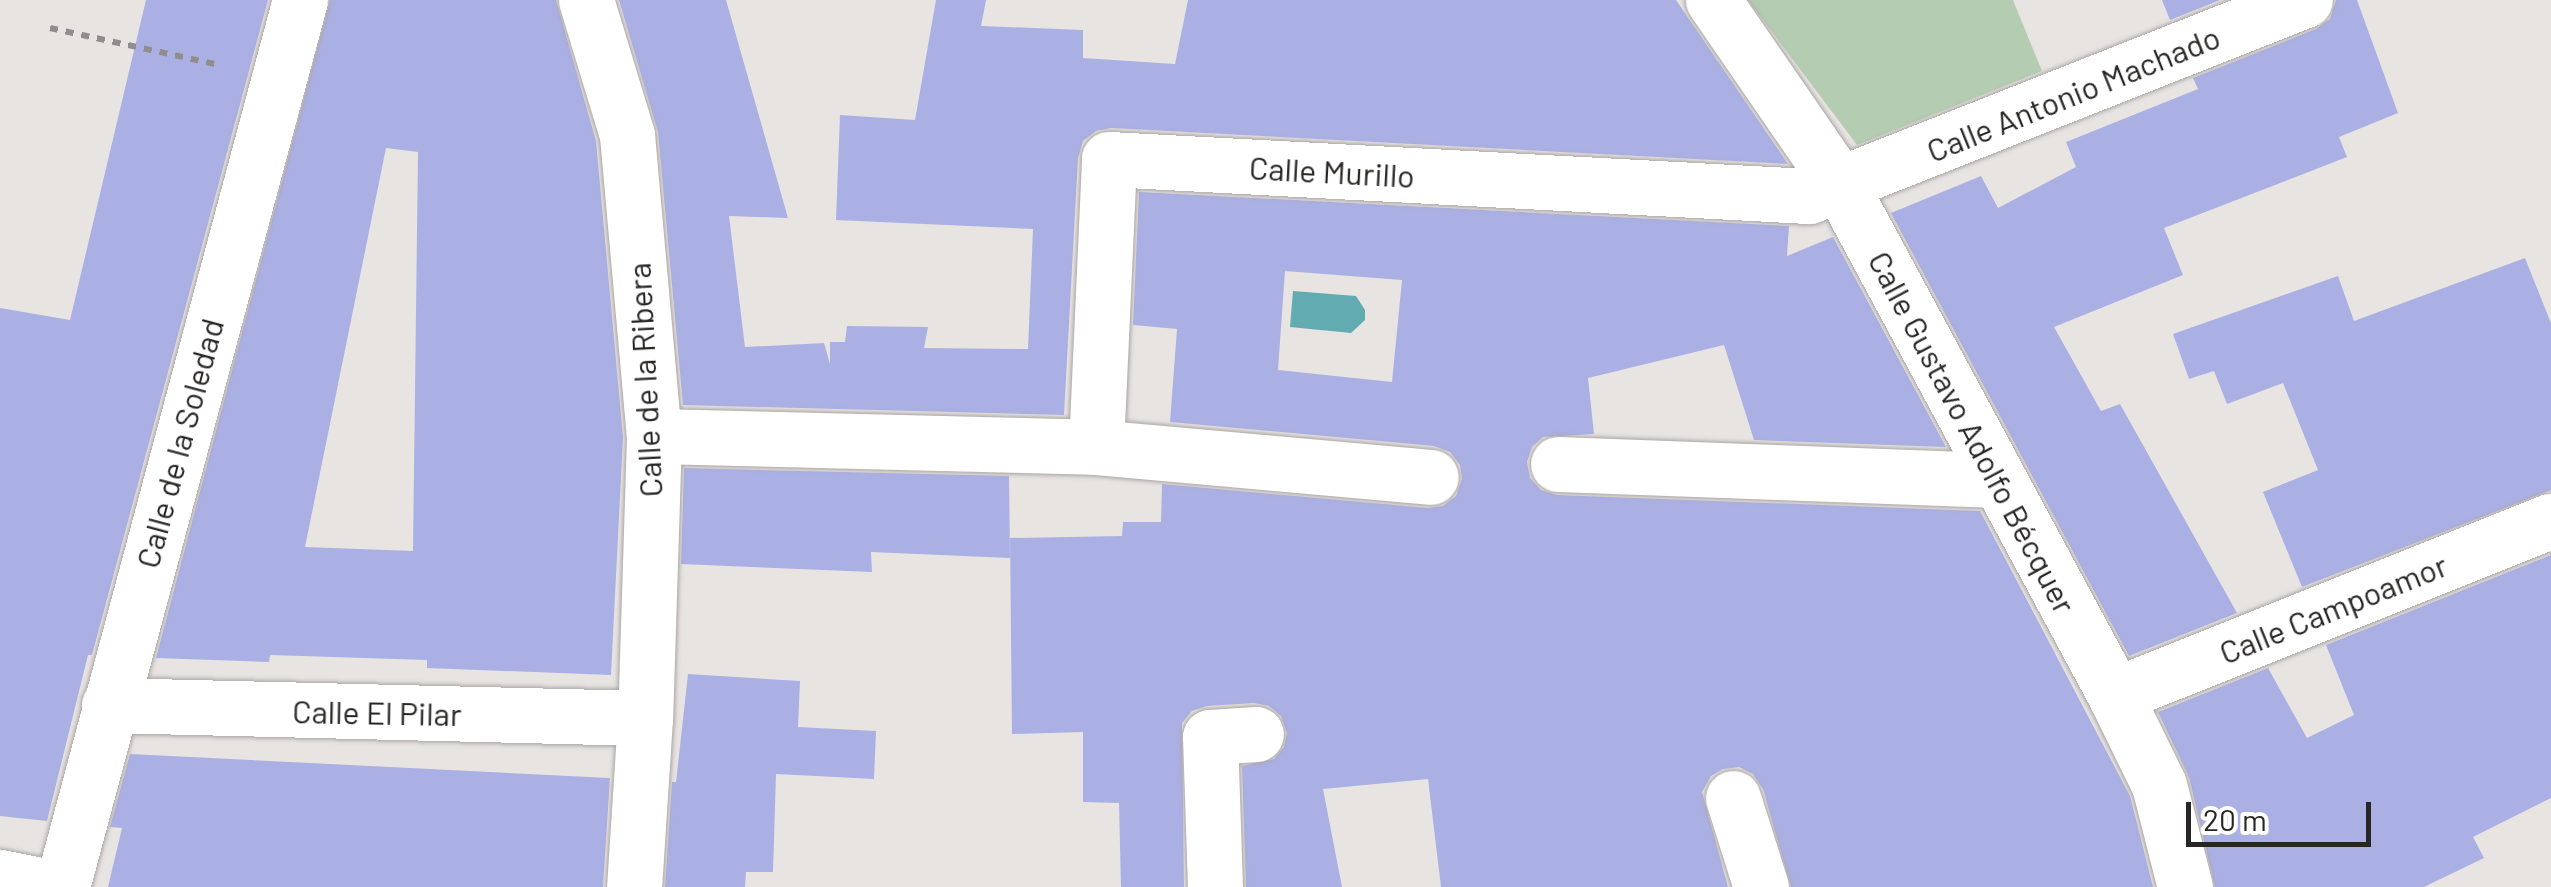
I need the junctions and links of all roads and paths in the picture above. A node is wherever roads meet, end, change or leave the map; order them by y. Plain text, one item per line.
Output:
1 (300, 0) edge
2 (586, 0) edge
3 (1713, 0) edge
4 (2304, 0) edge
5 (50, 28) dead end
6 (278, 78) junction
7 (1841, 186) junction
8 (654, 436) junction
9 (1096, 447) junction
10 (1558, 464) dead end
11 (1431, 477) dead end
12 (1998, 480) junction
13 (2551, 521) edge
14 (2115, 695) junction
15 (108, 706) junction
16 (645, 718) junction
17 (1256, 734) dead end
18 (1733, 798) dead end
19 (0, 877) edge
20 (51, 887) edge
21 (62, 887) edge
22 (634, 887) edge
23 (1214, 887) edge
24 (1761, 887) edge
25 (2186, 887) edge

1 - 6 street, Calle de la Soledad
2 - 8 street, Calle de la Ribera
3 - 7 street, Calle Gustavo Adolfo Bécquer
4 - 7 street, Calle Antonio Machado
5 - 6 path
6 - 15 street, Calle de la Soledad
7 - 9 street, Calle Murillo
7 - 12 street, Calle Gustavo Adolfo Bécquer
8 - 9 street
8 - 16 street, Calle de la Ribera
9 - 11 street
10 - 12 street
12 - 14 street, Calle Gustavo Adolfo Bécquer
13 - 14 street, Calle Campoamor
14 - 25 street, Calle Gustavo Adolfo Bécquer
15 - 16 street, Calle El Pilar
15 - 21 street, Calle de la Soledad
16 - 22 street, Calle de la Ribera
17 - 23 street
18 - 24 street
19 - 20 street

